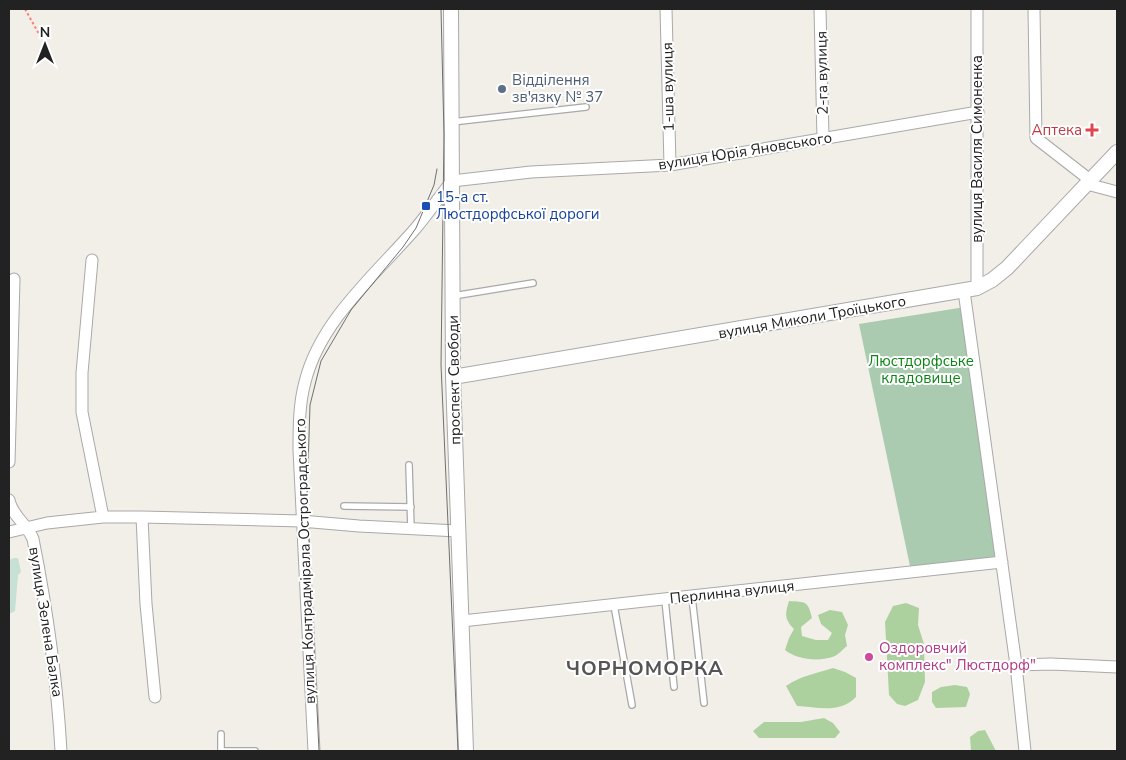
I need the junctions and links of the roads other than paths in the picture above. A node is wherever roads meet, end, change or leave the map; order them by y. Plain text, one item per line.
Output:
1 (451, 9) edge
2 (666, 9) edge
3 (820, 9) edge
4 (977, 9) edge
5 (1034, 9) edge
6 (586, 107) dead end
7 (978, 112) junction
8 (452, 122) junction
9 (823, 138) junction
10 (1117, 152) edge
11 (670, 165) junction
12 (452, 181) junction
13 (1088, 182) junction
14 (1117, 192) edge
15 (92, 260) dead end
16 (14, 279) dead end
17 (533, 283) dead end
18 (970, 290) junction
19 (452, 296) junction
20 (11, 357) edge
21 (453, 377) junction
22 (9, 462) edge
23 (409, 465) dead end
24 (9, 500) edge
25 (344, 506) dead end
26 (411, 507) junction
27 (142, 517) junction
28 (103, 518) junction
29 (301, 521) junction
30 (26, 527) junction
31 (411, 529) junction
32 (458, 531) junction
33 (9, 532) edge
34 (1002, 562) junction
35 (692, 596) junction
36 (665, 600) junction
37 (614, 605) junction
38 (462, 621) junction
39 (1016, 665) junction
40 (1117, 668) edge
41 (674, 687) dead end
42 (155, 697) dead end
43 (704, 703) dead end
44 (632, 705) dead end
45 (221, 734) dead end
46 (61, 751) edge
47 (221, 751) edge
48 (254, 751) edge
49 (314, 751) edge
50 (466, 751) edge
51 (1026, 751) edge

1 - 8 street, проспект Свободи
2 - 11 street, 1-ша вулиця
3 - 9 street, 2-га вулиця
4 - 7 street, вулиця Василя Симоненка
5 - 13 street
6 - 8 lane
7 - 9 street, вулиця Юрія Яновського
7 - 18 street, вулиця Василя Симоненка
8 - 12 street, проспект Свободи
9 - 11 street, вулиця Юрія Яновського
10 - 13 street, вулиця Миколи Троїцького
11 - 12 street, вулиця Юрія Яновського
12 - 19 street, проспект Свободи
12 - 29 street, вулиця Контрадмірала Остроградського
13 - 14 street
13 - 18 street, вулиця Миколи Троїцького
15 - 28 street
16 - 20 street
17 - 19 lane
18 - 21 street, вулиця Миколи Троїцького
18 - 34 street, вулиця Василя Симоненка
19 - 21 street, проспект Свободи
20 - 22 street
21 - 32 street, проспект Свободи
23 - 26 lane
24 - 30 street, вулиця Зелена Балка
25 - 26 lane
26 - 31 lane
27 - 28 street
27 - 29 street
27 - 42 street
28 - 30 street
29 - 31 street
29 - 49 street, вулиця Контрадмірала Остроградського
30 - 33 street
30 - 46 street, вулиця Зелена Балка
31 - 32 street
32 - 38 street, проспект Свободи
34 - 35 street, Перлинна вулиця
34 - 39 street, вулиця Василя Симоненка
35 - 36 street, Перлинна вулиця
35 - 43 lane
36 - 37 street, Перлинна вулиця
36 - 41 lane
37 - 38 street, Перлинна вулиця
37 - 44 lane
38 - 50 street, проспект Свободи
39 - 40 street
39 - 51 street, вулиця Василя Симоненка
45 - 47 lane
47 - 48 lane

